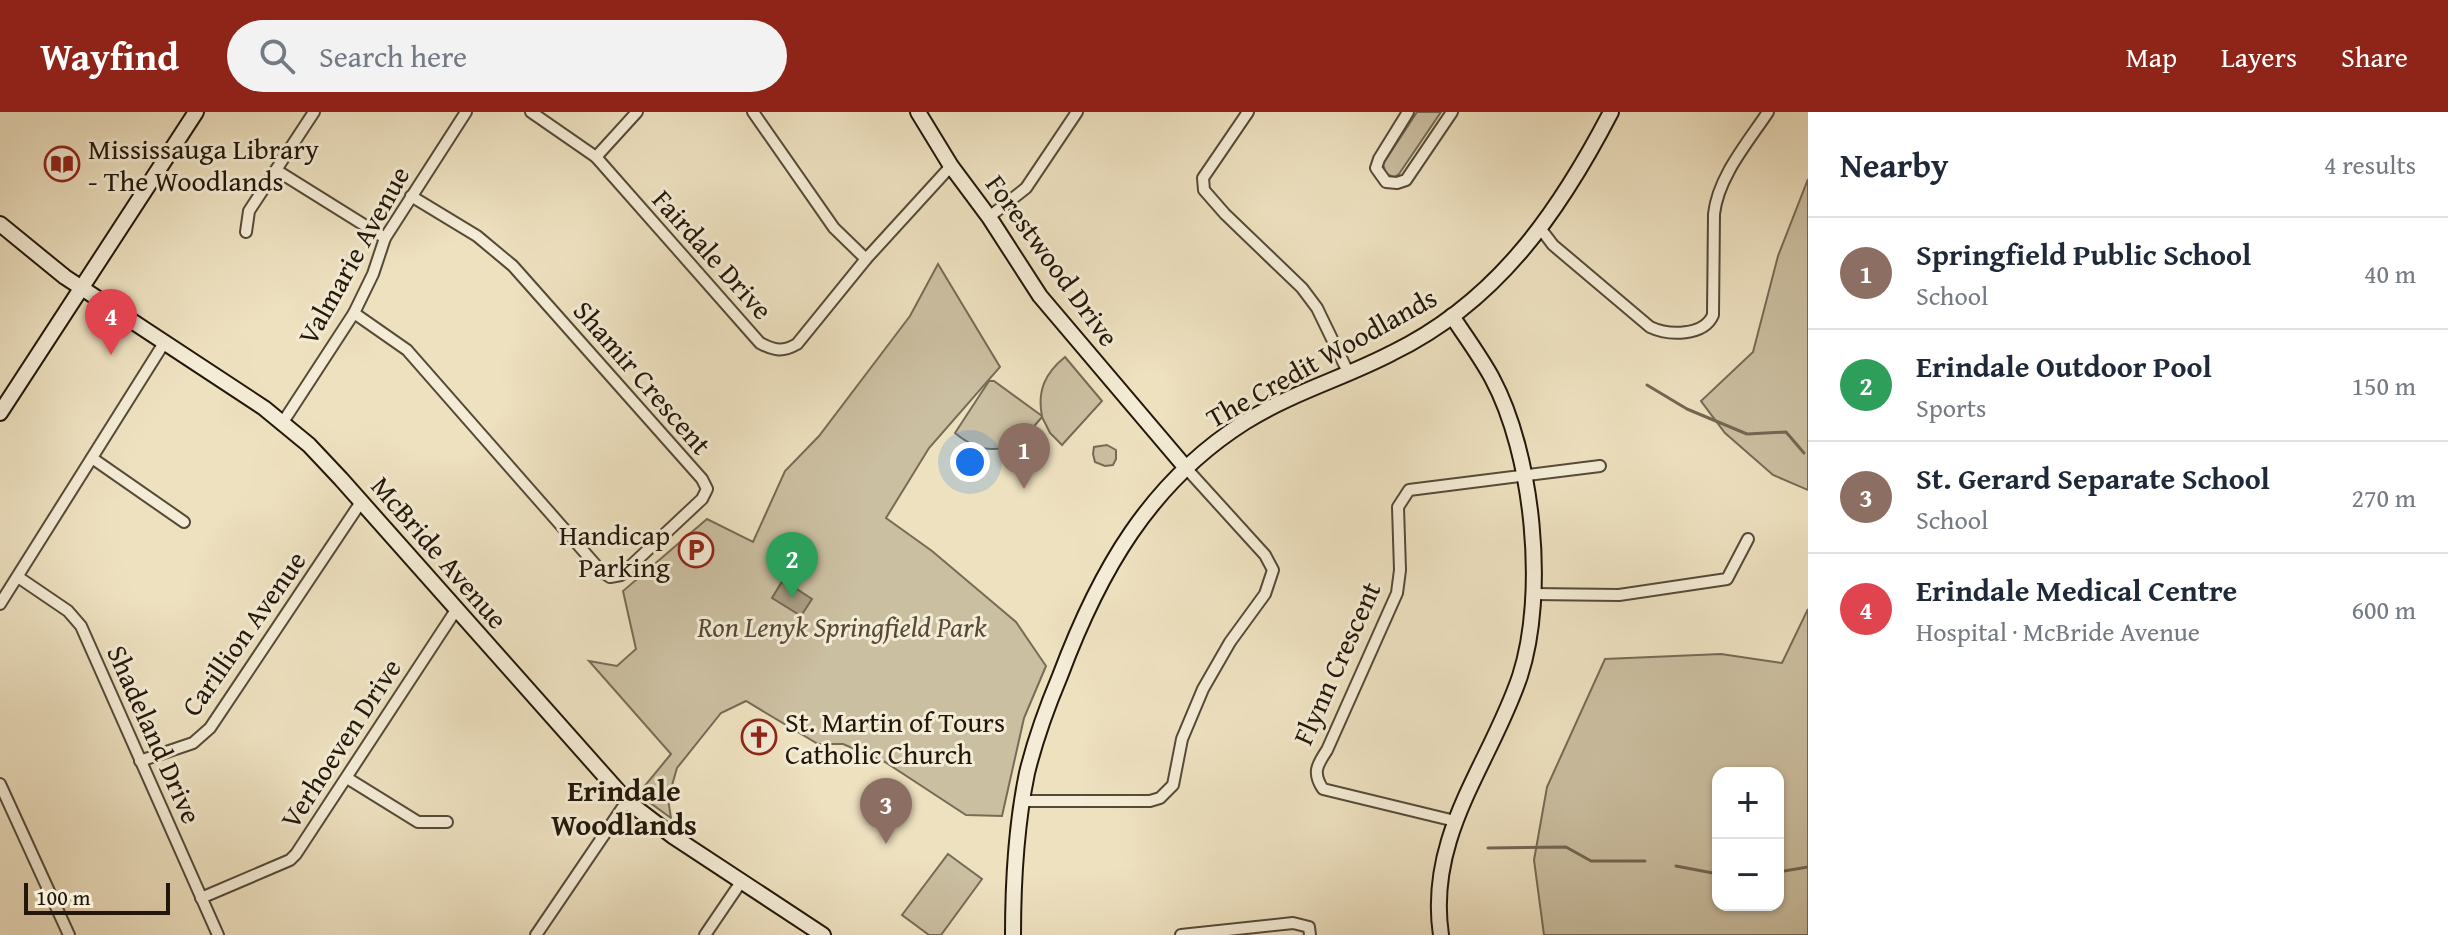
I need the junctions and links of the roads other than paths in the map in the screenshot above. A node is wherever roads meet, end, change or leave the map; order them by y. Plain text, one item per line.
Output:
1 (196, 112) edge
2 (314, 112) edge
3 (466, 112) edge
4 (531, 112) edge
5 (637, 112) edge
6 (753, 112) edge
7 (918, 112) edge
8 (1077, 112) edge
9 (1248, 112) edge
10 (1408, 112) edge
11 (1452, 112) edge
12 (1611, 112) edge
13 (1768, 112) edge
14 (596, 157) junction
15 (951, 166) junction
16 (276, 170) junction
17 (411, 196) junction
18 (989, 217) junction
19 (0, 224) edge
20 (1540, 228) junction
21 (246, 232) dead end
22 (385, 238) junction
23 (866, 259) junction
24 (81, 288) junction
25 (354, 313) junction
26 (1452, 316) junction
27 (164, 343) junction
28 (1348, 372) junction
29 (0, 413) edge
30 (283, 422) junction
31 (92, 458) junction
32 (1600, 466) dead end
33 (1186, 468) junction
34 (1525, 476) junction
35 (361, 502) junction
36 (184, 522) dead end
37 (1748, 539) dead end
38 (18, 577) junction
39 (1533, 594) junction
40 (0, 604) edge
41 (456, 610) junction
42 (140, 761) junction
43 (347, 778) junction
44 (0, 784) edge
45 (627, 801) junction
46 (1022, 801) junction
47 (1455, 821) junction
48 (447, 822) dead end
49 (741, 882) junction
50 (201, 898) junction
51 (69, 935) edge
52 (218, 935) edge
53 (536, 935) edge
54 (705, 935) edge
55 (823, 935) edge
56 (1013, 935) edge
57 (1181, 935) edge
58 (1310, 935) edge
59 (1441, 935) edge

1 - 24 street
2 - 16 street
3 - 17 street, Valmarie Avenue
4 - 14 street, Fairdale Drive
5 - 14 street
6 - 23 street
7 - 15 street, Forestwood Drive
8 - 18 street
9 - 28 street
10 - 11 street
12 - 20 street, The Credit Woodlands
13 - 20 street
14 - 23 street, Fairdale Drive
15 - 18 street, Forestwood Drive
15 - 23 street, Fairdale Drive
16 - 21 street
16 - 22 street
17 - 22 street, Valmarie Avenue
17 - 25 street, Shamir Crescent
18 - 33 street, Forestwood Drive
19 - 24 street, McBride Avenue
20 - 26 street, The Credit Woodlands
22 - 25 street, Valmarie Avenue
24 - 27 street, McBride Avenue
24 - 29 street
25 - 30 street, Valmarie Avenue
26 - 28 street, The Credit Woodlands
26 - 34 street
27 - 30 street, McBride Avenue
27 - 31 street
28 - 33 street, The Credit Woodlands
30 - 35 street, McBride Avenue
31 - 36 street
31 - 38 street
32 - 34 street
33 - 46 street, The Credit Woodlands
33 - 46 street
34 - 39 street
34 - 47 street, Flynn Crescent
35 - 41 street, McBride Avenue
35 - 42 street, Carillion Avenue
37 - 39 street
38 - 40 street
38 - 42 street, Shadeland Drive
39 - 47 street
41 - 43 street, Verhoeven Drive
41 - 45 street, McBride Avenue
42 - 50 street, Shadeland Drive
43 - 48 street
43 - 50 street, Verhoeven Drive
44 - 51 street
45 - 49 street, McBride Avenue
45 - 53 street
46 - 56 street, The Credit Woodlands
47 - 59 street
49 - 54 street
49 - 55 street, McBride Avenue
50 - 52 street, Shadeland Drive
57 - 58 street

